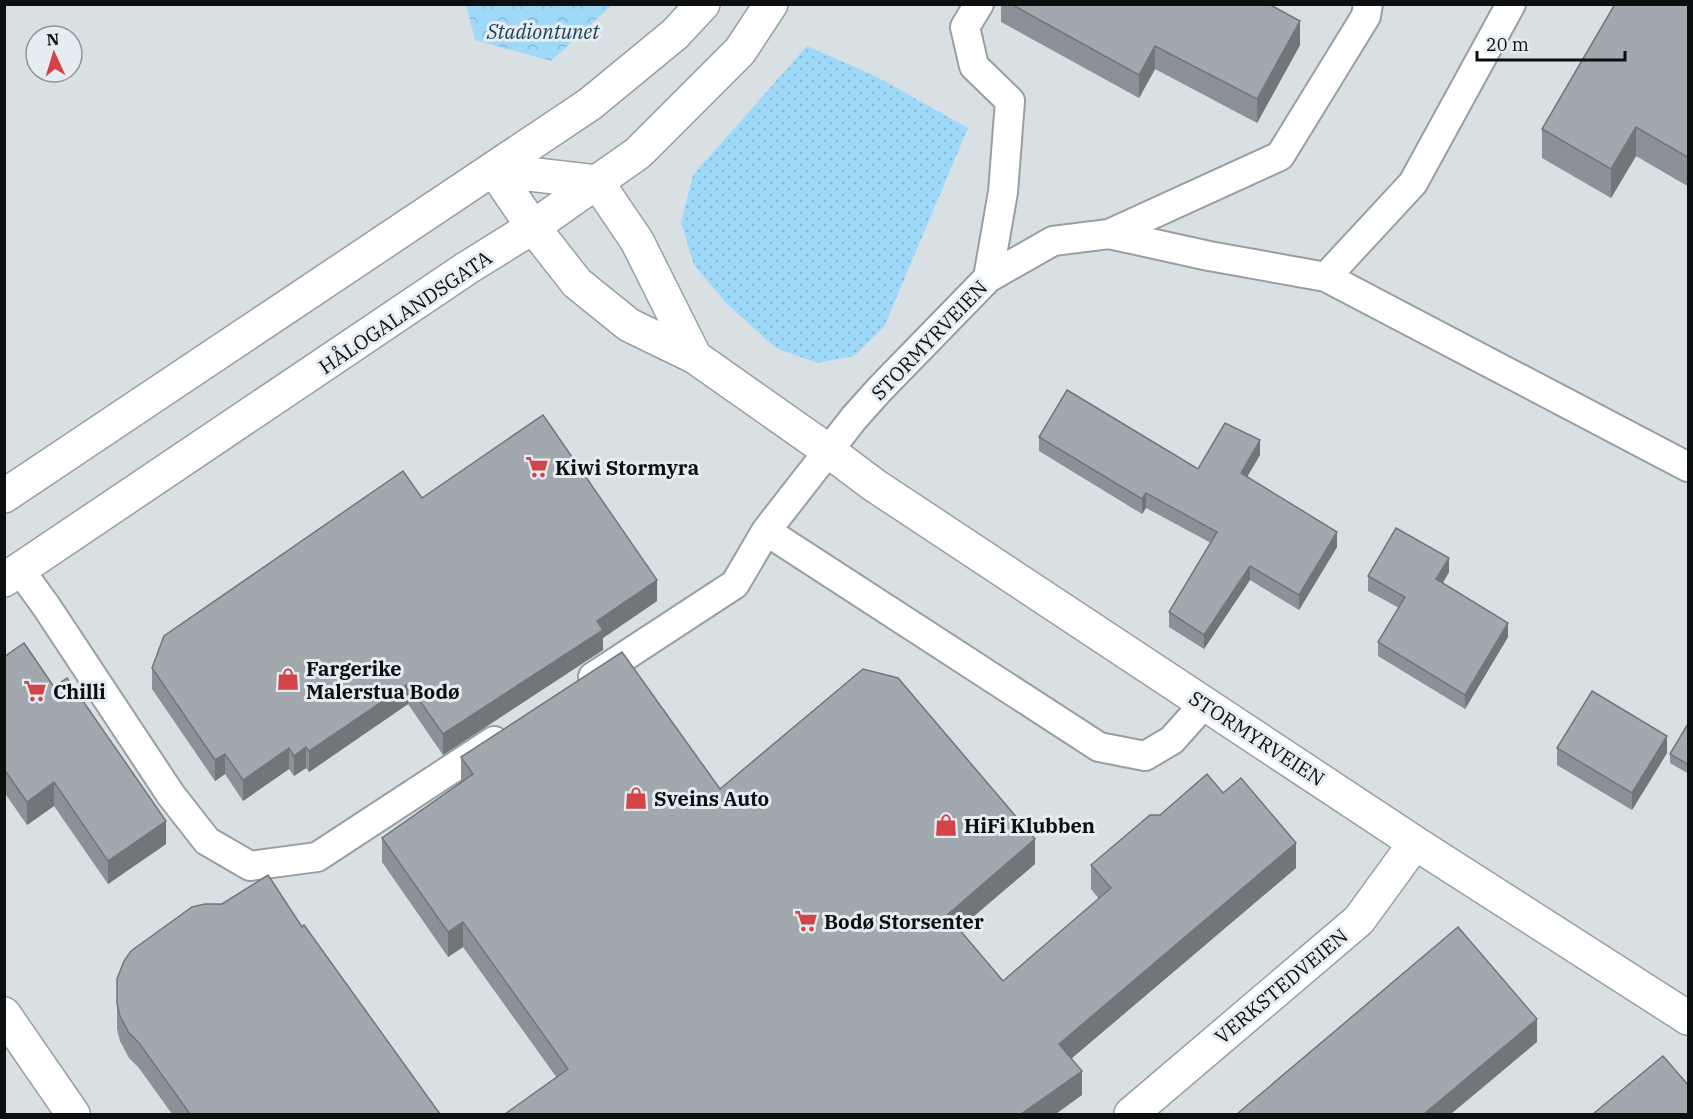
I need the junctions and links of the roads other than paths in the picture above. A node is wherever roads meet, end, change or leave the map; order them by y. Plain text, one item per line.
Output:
1 (703, 4) edge
2 (771, 4) edge
3 (979, 4) edge
4 (1368, 4) edge
5 (1511, 4) edge
6 (494, 170) junction
7 (597, 182) junction
8 (533, 227) junction
9 (1109, 234) junction
10 (1326, 277) junction
11 (988, 278) junction
12 (695, 357) junction
13 (830, 452) junction
14 (1689, 467) edge
15 (4, 496) edge
16 (766, 531) junction
17 (12, 575) edge
18 (576, 688) edge
19 (1203, 704) junction
20 (516, 727) edge
21 (1414, 843) junction
22 (4, 1014) edge
23 (1689, 1018) edge
24 (73, 1114) edge
25 (1131, 1114) edge

1 - 6 street
2 - 7 street, HÅLOGALANDSGATA
3 - 11 lane
4 - 9 lane
5 - 10 lane
6 - 7 street
6 - 8 street, STORMYRVEIEN
6 - 15 street
7 - 8 street, HÅLOGALANDSGATA
7 - 12 street, STORMYRVEIEN
8 - 12 street, STORMYRVEIEN
8 - 17 street, HÅLOGALANDSGATA
9 - 10 lane, STORMYRVEIEN
9 - 11 lane, STORMYRVEIEN
10 - 14 lane, STORMYRVEIEN
11 - 13 lane, STORMYRVEIEN
12 - 13 street, STORMYRVEIEN
13 - 16 lane
13 - 19 street, STORMYRVEIEN
16 - 18 lane
16 - 19 lane
17 - 20 lane
19 - 21 street, STORMYRVEIEN
21 - 23 street, STORMYRVEIEN
21 - 25 street, VERKSTEDVEIEN
22 - 24 street

